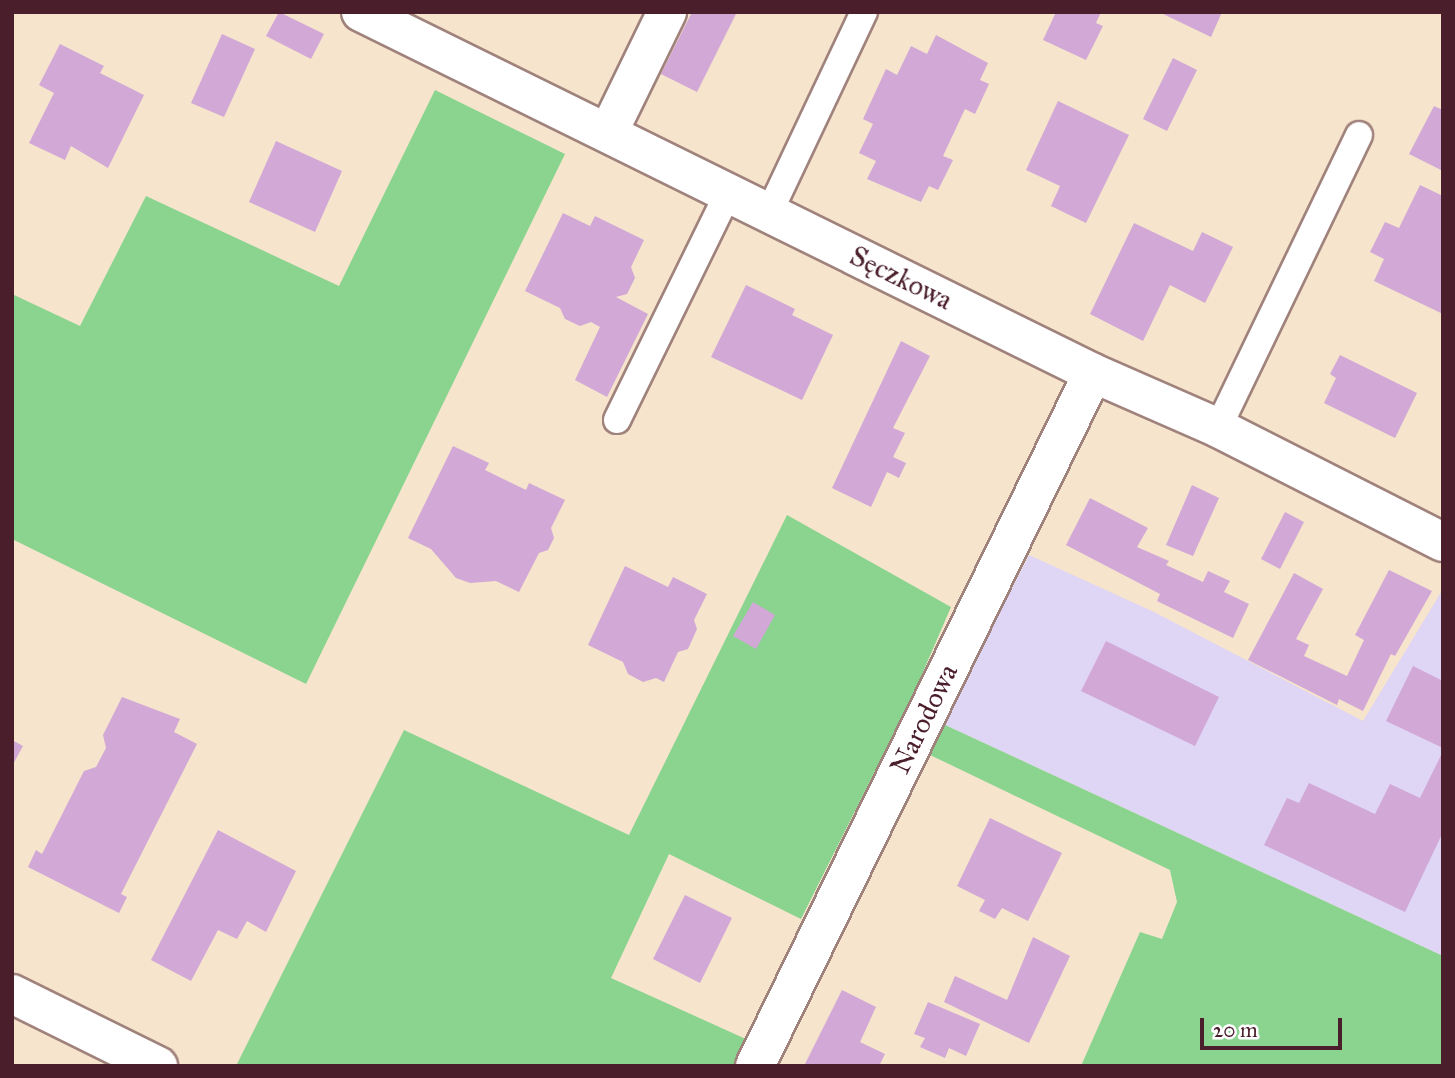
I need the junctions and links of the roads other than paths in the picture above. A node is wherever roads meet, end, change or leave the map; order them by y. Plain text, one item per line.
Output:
1 (361, 12) edge
2 (667, 12) edge
3 (864, 12) edge
4 (608, 132) junction
5 (1359, 135) dead end
6 (728, 193) junction
7 (769, 213) junction
8 (1093, 373) junction
9 (617, 420) dead end
10 (1218, 428) junction
11 (1443, 542) edge
12 (12, 994) edge
13 (158, 1066) edge
14 (755, 1066) edge

1 - 4 street, Sęczkowa
2 - 4 street
3 - 7 lane
4 - 6 street, Sęczkowa
5 - 10 lane
6 - 7 street, Sęczkowa
6 - 9 lane
7 - 8 street, Sęczkowa
8 - 10 street, Sęczkowa
8 - 14 street, Narodowa
10 - 11 street, Sęczkowa
12 - 13 street

